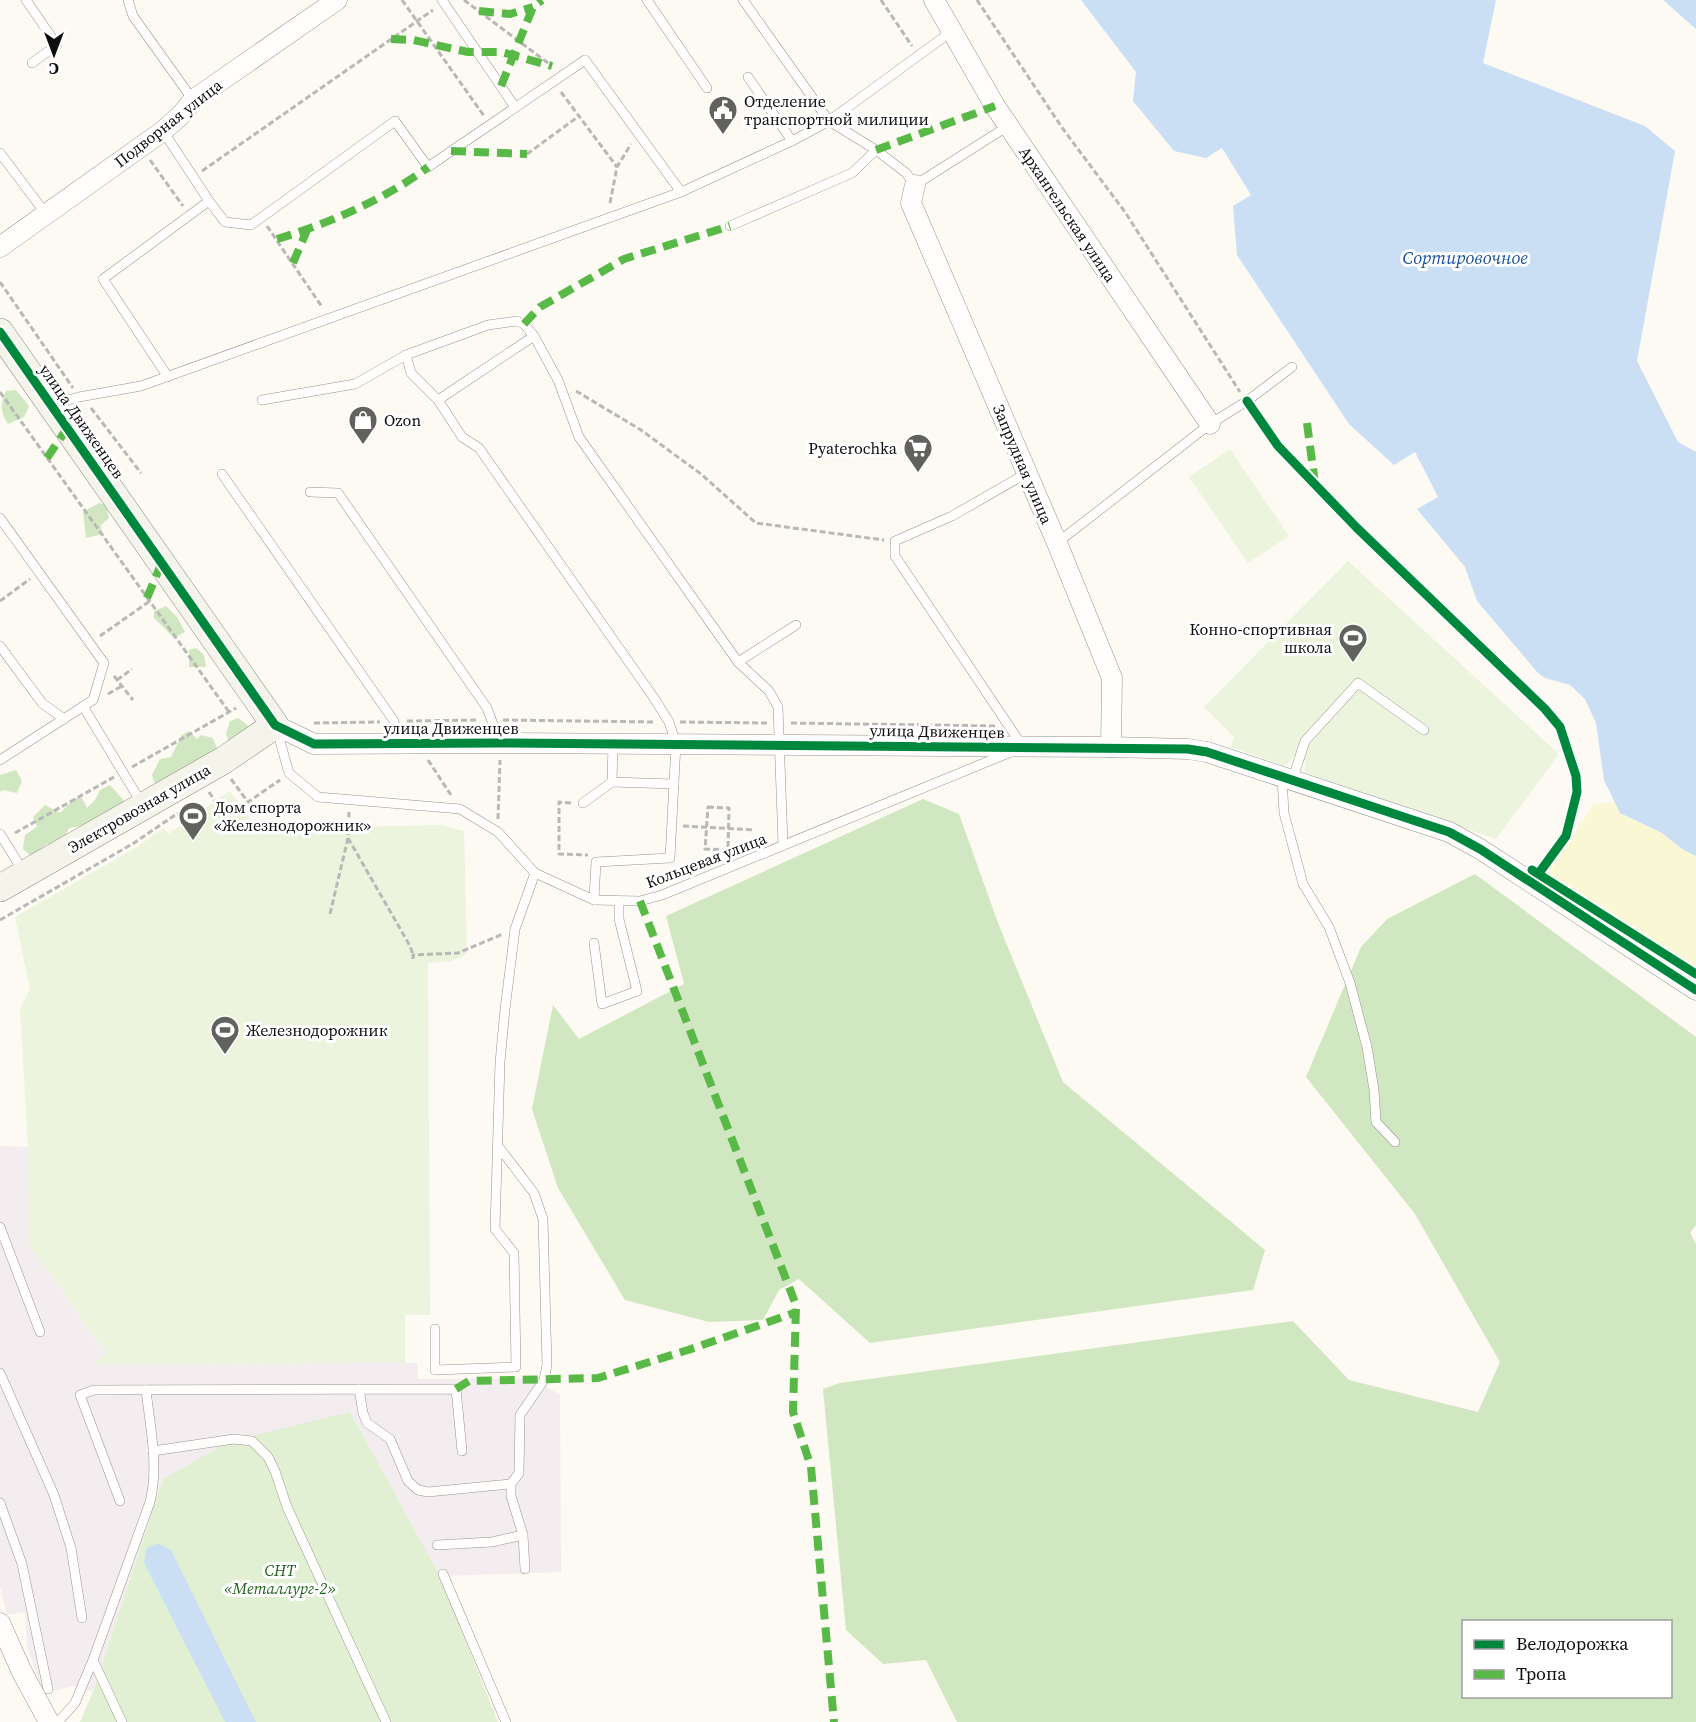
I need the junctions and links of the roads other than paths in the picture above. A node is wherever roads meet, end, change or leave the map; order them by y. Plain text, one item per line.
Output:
1 (26, 0) edge
2 (128, 0) edge
3 (337, 0) edge
4 (647, 0) edge
5 (743, 0) edge
6 (934, 0) edge
7 (443, 1) edge
8 (952, 31) junction
9 (32, 63) dead end
10 (748, 77) dead end
11 (707, 88) dead end
12 (193, 100) junction
13 (516, 107) junction
14 (829, 121) junction
15 (1008, 126) junction
16 (163, 131) junction
17 (792, 141) junction
18 (876, 150) junction
19 (0, 153) edge
20 (915, 185) junction
21 (681, 192) junction
22 (209, 201) junction
23 (46, 214) junction
24 (730, 226) dead end
25 (0, 247) edge
26 (0, 332) edge
27 (534, 336) junction
28 (406, 355) junction
29 (1292, 367) dead end
30 (168, 377) junction
31 (262, 400) dead end
32 (438, 400) junction
33 (52, 405) junction
34 (1210, 424) junction
35 (1027, 472) junction
36 (222, 474) dead end
37 (310, 492) dead end
38 (0, 518) edge
39 (1057, 543) junction
40 (796, 625) dead end
41 (0, 646) edge
42 (738, 662) junction
43 (83, 706) junction
44 (64, 719) junction
45 (275, 725) junction
46 (1424, 730) dead end
47 (407, 743) junction
48 (500, 743) junction
49 (613, 744) junction
50 (676, 744) junction
51 (779, 745) junction
52 (1024, 747) junction
53 (1111, 747) junction
54 (0, 760) edge
55 (1287, 779) junction
56 (612, 782) junction
57 (674, 784) junction
58 (584, 803) road end
59 (143, 806) junction
60 (0, 834) edge
61 (783, 845) junction
62 (24, 873) junction
63 (535, 873) junction
64 (0, 888) edge
65 (594, 900) junction
66 (619, 902) junction
67 (594, 943) dead end
68 (1696, 990) edge
69 (1395, 1142) dead end
70 (498, 1146) junction
71 (0, 1227) edge
72 (435, 1329) dead end
73 (40, 1332) dead end
74 (0, 1373) edge
75 (359, 1389) junction
76 (146, 1390) junction
77 (462, 1451) dead end
78 (153, 1452) junction
79 (511, 1484) junction
80 (120, 1501) dead end
81 (0, 1503) edge
82 (523, 1535) junction
83 (437, 1545) dead end
84 (525, 1569) dead end
85 (443, 1574) dead end
86 (82, 1618) dead end
87 (0, 1623) edge
88 (93, 1660) junction
89 (48, 1689) dead end
90 (49, 1722) edge
91 (58, 1722) edge
92 (122, 1722) edge
93 (386, 1722) edge
94 (506, 1722) edge

1 - 9 lane
2 - 12 lane
3 - 12 street, Подворная улица
4 - 11 lane
5 - 14 lane
6 - 8 street, Архангельская улица
7 - 13 lane
8 - 14 lane
8 - 15 street, Архангельская улица
10 - 17 lane
12 - 16 street, Подворная улица
13 - 21 lane
13 - 22 lane
14 - 17 lane
14 - 18 lane
15 - 20 lane
15 - 34 street, Архангельская улица
16 - 22 lane
16 - 23 street, Подворная улица
17 - 21 lane
18 - 20 lane
18 - 24 lane
19 - 23 lane
20 - 35 street, Запрудная улица
21 - 30 lane
22 - 30 lane
23 - 25 street, Подворная улица
26 - 33 street, улица Движенцев
27 - 28 lane
27 - 32 lane
27 - 42 lane
28 - 31 lane
28 - 32 lane
29 - 34 lane
30 - 33 lane
32 - 50 lane
33 - 45 street, улица Движенцев
34 - 39 lane
35 - 39 street, Запрудная улица
35 - 52 lane
36 - 47 lane
37 - 48 lane
38 - 43 lane
39 - 53 street, Запрудная улица
40 - 42 lane
41 - 44 lane
42 - 51 lane
43 - 44 lane
43 - 59 lane
44 - 54 lane
45 - 47 street, улица Движенцев
45 - 59 street, Электровозная улица
45 - 63 lane, Кольцевая улица
46 - 55 lane
47 - 48 street, улица Движенцев
48 - 49 street, улица Движенцев
49 - 50 street, улица Движенцев
49 - 56 lane
50 - 51 street, улица Движенцев
50 - 57 lane
51 - 52 street, улица Движенцев
51 - 61 lane
52 - 53 street, улица Движенцев
52 - 61 lane, Кольцевая улица
53 - 55 street, улица Движенцев
55 - 68 street, улица Движенцев
55 - 69 lane
56 - 57 lane
56 - 58 lane
57 - 65 lane
59 - 62 street, Электровозная улица
60 - 62 lane
61 - 66 lane, Кольцевая улица
62 - 64 street, Электровозная улица
63 - 65 lane, Кольцевая улица
63 - 70 lane
65 - 66 lane, Кольцевая улица
66 - 67 lane
70 - 72 lane
70 - 79 lane
71 - 73 lane
74 - 86 lane
75 - 76 lane
75 - 77 lane
75 - 79 lane
76 - 78 lane
76 - 80 lane
78 - 88 lane
78 - 93 lane
79 - 82 lane
81 - 89 lane
82 - 83 lane
82 - 84 lane
85 - 94 lane
87 - 90 street
88 - 91 lane
88 - 92 lane

